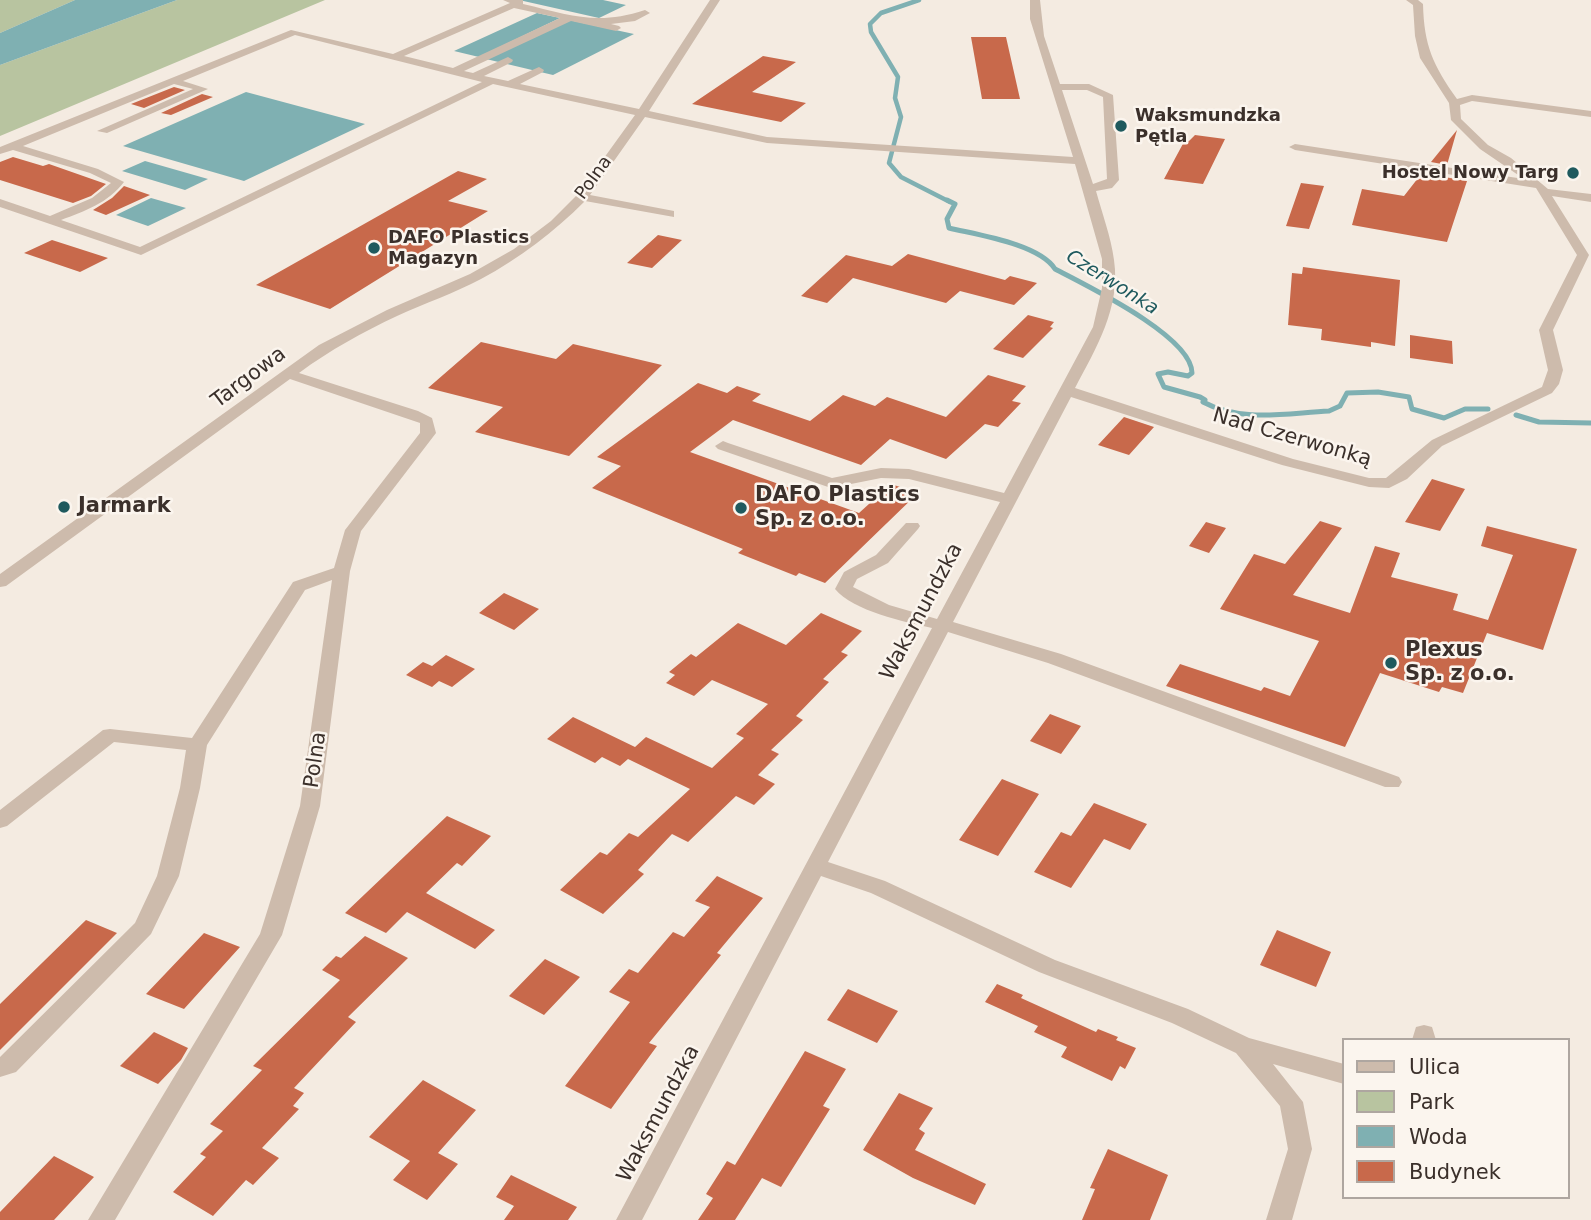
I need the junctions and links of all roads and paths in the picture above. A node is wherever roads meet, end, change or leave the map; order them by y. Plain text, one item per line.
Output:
1 (715, 0) edge
2 (1035, 0) edge
3 (1411, 0) edge
4 (511, 3) edge
5 (645, 13) dead end
6 (569, 18) junction
7 (590, 22) junction
8 (616, 28) dead end
9 (394, 57) junction
10 (508, 60) dead end
11 (539, 69) dead end
12 (454, 72) junction
13 (473, 77) junction
14 (173, 81) junction
15 (492, 81) junction
16 (509, 85) junction
17 (1055, 87) junction
18 (1454, 103) junction
19 (642, 113) junction
20 (1591, 114) edge
21 (71, 122) junction
22 (13, 146) junction
23 (1295, 147) dead end
24 (0, 151) edge
25 (1079, 161) junction
26 (1089, 188) junction
27 (1542, 190) junction
28 (582, 197) junction
29 (1591, 198) edge
30 (0, 203) edge
31 (670, 214) dead end
32 (50, 220) junction
33 (540, 236) joint
34 (289, 374) junction
35 (1068, 391) junction
36 (723, 446) dead end
37 (1008, 499) junction
38 (912, 526) dead end
39 (342, 570) junction
40 (0, 582) edge
41 (940, 626) junction
42 (197, 745) junction
43 (1392, 782) dead end
44 (0, 821) edge
45 (816, 866) junction
46 (1244, 1046) junction
47 (0, 1068) edge
48 (1342, 1073) edge
49 (101, 1220) edge
50 (629, 1220) edge
51 (1279, 1220) edge

1 - 19 street, Polna
2 - 17 street, Waksmundzka
3 - 18 street, Nad Czerwonką
4 - 6 street
4 - 9 street
5 - 7 street
6 - 7 street
6 - 12 street
7 - 8 street
9 - 12 street
9 - 14 street
10 - 13 street
11 - 16 street
12 - 13 street
13 - 15 street
14 - 21 street
14 - 21 street
15 - 16 street
15 - 32 street
16 - 19 street
17 - 25 street, Waksmundzka
17 - 26 street
18 - 20 street
18 - 27 street, Nad Czerwonką
19 - 25 street
19 - 28 street, Polna
21 - 22 street
22 - 24 street
22 - 32 street
23 - 27 street
25 - 26 street, Waksmundzka
26 - 35 street, Waksmundzka
27 - 29 street
27 - 35 street, Nad Czerwonką
28 - 31 street
28 - 33 street, Polna
30 - 32 street
33 - 34 street, Targowa
34 - 39 street, Polna
34 - 40 street, Targowa
35 - 37 street, Waksmundzka
36 - 37 street
37 - 41 street, Waksmundzka
38 - 41 street
39 - 42 street
39 - 49 street, Polna
41 - 43 street
41 - 45 street, Waksmundzka
42 - 44 street
42 - 47 street
45 - 46 street
45 - 50 street, Waksmundzka
46 - 48 street
46 - 51 street

